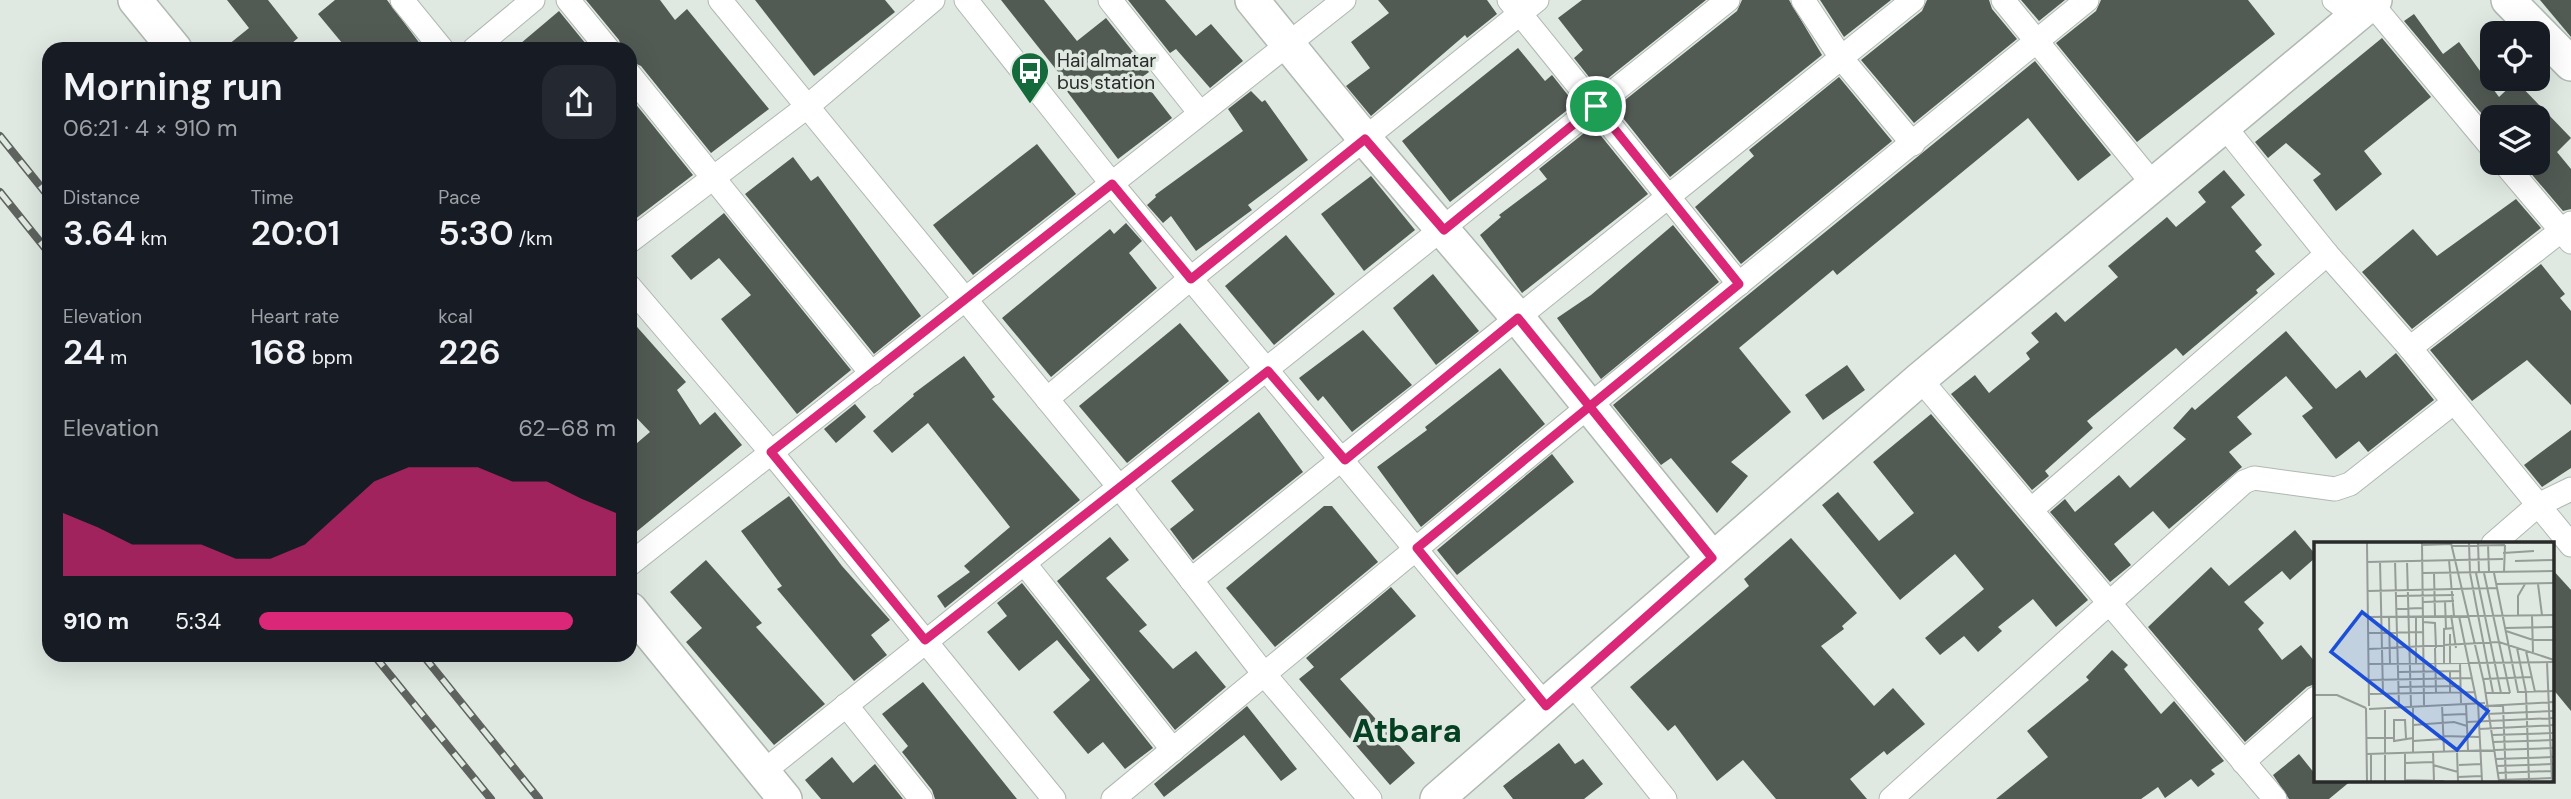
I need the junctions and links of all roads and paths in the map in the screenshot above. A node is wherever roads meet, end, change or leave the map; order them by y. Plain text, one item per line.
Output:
1 (135, 0) edge
2 (402, 0) edge
3 (533, 0) edge
4 (568, 0) edge
5 (720, 0) edge
6 (933, 0) edge
7 (966, 0) edge
8 (1110, 0) edge
9 (1252, 0) edge
10 (1344, 0) edge
11 (1728, 0) edge
12 (1803, 0) edge
13 (1913, 0) edge
14 (2003, 0) edge
15 (2087, 0) edge
16 (2508, 0) edge
17 (1522, 4) edge
18 (2359, 5) edge
19 (2038, 40) junction
20 (168, 42) edge
21 (436, 42) edge
22 (482, 42) edge
23 (602, 42) edge
24 (1287, 44) junction
25 (2569, 58) edge
26 (1842, 59) junction
27 (637, 84) edge
28 (808, 106) junction
29 (1596, 106) junction
30 (1200, 113) junction
31 (2224, 126) junction
32 (2480, 135) edge
33 (1365, 139) junction
34 (1913, 144) junction
35 (2515, 175) edge
36 (714, 178) junction
37 (1112, 184) junction
38 (2153, 184) junction
39 (1669, 196) junction
40 (1444, 230) junction
41 (2568, 232) edge
42 (637, 236) edge
43 (2326, 254) junction
44 (1191, 279) junction
45 (1739, 284) junction
46 (637, 295) edge
47 (966, 301) junction
48 (1518, 318) junction
49 (2410, 348) junction
50 (1268, 371) junction
51 (872, 374) junction
52 (1920, 379) junction
53 (1047, 399) junction
54 (2453, 403) junction
55 (1589, 406) junction
56 (771, 452) junction
57 (1345, 460) junction
58 (1120, 488) junction
59 (2571, 489) edge
60 (2538, 505) junction
61 (2031, 510) junction
62 (2495, 542) edge
63 (2571, 545) edge
64 (1417, 548) junction
65 (637, 558) edge
66 (1712, 558) junction
67 (1024, 563) junction
68 (1191, 580) junction
69 (2109, 606) junction
70 (637, 618) edge
71 (925, 640) junction
72 (1264, 674) junction
73 (1572, 683) junction
74 (2314, 699) edge
75 (846, 705) junction
76 (1546, 706) junction
77 (1173, 750) junction
78 (2243, 762) junction
79 (763, 772) junction
80 (785, 799) edge
81 (921, 799) edge
82 (1054, 799) edge
83 (1113, 799) edge
84 (1370, 799) edge
85 (1437, 799) edge
86 (1665, 799) edge
87 (1891, 799) edge
88 (2274, 799) edge

1 - 20 main road
2 - 21 street
3 - 22 street
4 - 23 street
5 - 28 street
6 - 28 street
7 - 37 street
8 - 30 street
9 - 24 main road
10 - 24 street
11 - 29 street
12 - 26 street
13 - 26 street
14 - 19 street
15 - 19 street
16 - 25 main road
17 - 29 street
17 - 33 street
18 - 31 main road
18 - 32 street
19 - 34 street
19 - 38 street
24 - 30 street
24 - 33 main road
26 - 34 street
26 - 39 street
27 - 36 street
28 - 36 street
28 - 47 street
29 - 39 street
29 - 40 street
30 - 37 street
31 - 38 main road
31 - 43 street
33 - 40 main road
33 - 44 street
34 - 45 street
35 - 41 street
36 - 42 street
36 - 51 street
37 - 44 street
37 - 47 street
38 - 52 main road
39 - 45 street
39 - 48 street
40 - 48 main road
40 - 50 street
41 - 49 street
43 - 49 street
43 - 61 street
44 - 50 street
44 - 53 street
45 - 55 street
46 - 56 street
47 - 51 street
47 - 53 street
48 - 55 main road
48 - 57 street
49 - 54 street
50 - 57 street
50 - 58 street
51 - 56 street
52 - 61 street
52 - 66 main road
53 - 58 street
54 - 60 street
54 - 69 street
55 - 64 street
55 - 66 main road
56 - 65 street
56 - 71 street
57 - 64 street
57 - 68 street
58 - 67 street
58 - 68 street
59 - 60 street
60 - 62 street
60 - 63 street
61 - 69 street
64 - 72 street
64 - 76 street
66 - 73 main road
67 - 71 street
67 - 77 street
68 - 72 street
69 - 78 street
69 - 87 street
70 - 79 main road
71 - 75 street
71 - 82 street
72 - 77 street
72 - 84 street
73 - 76 main road
73 - 86 street
74 - 78 street
75 - 79 street
75 - 81 street
76 - 85 main road
77 - 83 street
78 - 88 street
79 - 80 main road

